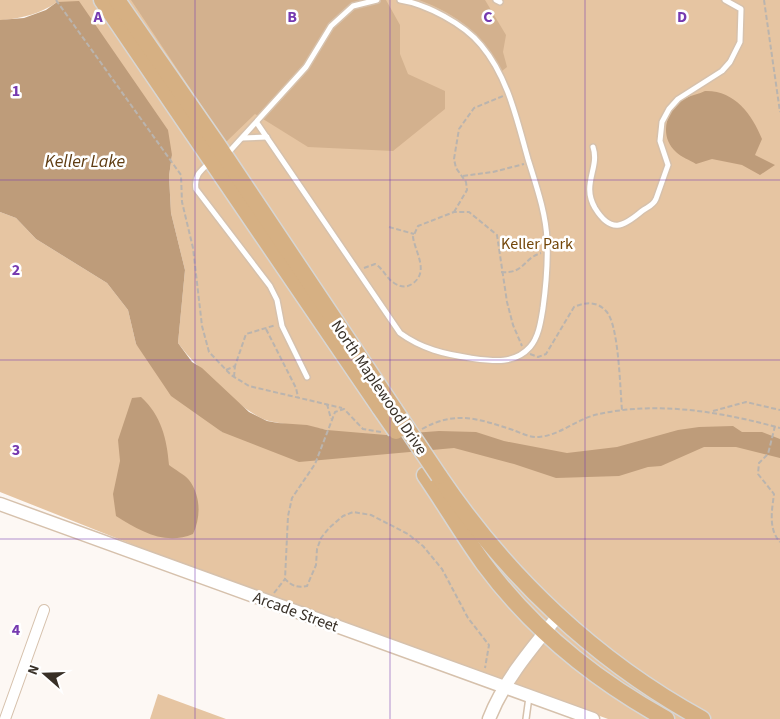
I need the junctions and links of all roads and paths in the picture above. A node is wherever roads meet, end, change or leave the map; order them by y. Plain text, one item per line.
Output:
1 (56, 0) edge
2 (102, 0) edge
3 (117, 0) edge
4 (377, 0) edge
5 (400, 0) edge
6 (725, 0) edge
7 (764, 0) edge
8 (508, 94) junction
9 (780, 112) edge
10 (257, 123) junction
11 (267, 137) junction
12 (242, 138) junction
13 (593, 147) dead end
14 (218, 158) junction
15 (529, 162) junction
16 (463, 176) junction
17 (389, 227) dead end
18 (414, 234) junction
19 (547, 252) junction
20 (357, 269) junction
21 (501, 272) dead end
22 (281, 324) junction
23 (266, 328) junction
24 (235, 366) junction
25 (226, 370) junction
26 (234, 376) junction
27 (307, 377) dead end
28 (298, 397) junction
29 (327, 404) junction
30 (344, 409) junction
31 (780, 410) edge
32 (711, 412) junction
33 (331, 419) junction
34 (775, 426) junction
35 (780, 428) edge
36 (420, 431) dead end
37 (385, 432) dead end
38 (432, 475) junction
39 (0, 504) edge
40 (780, 542) edge
41 (285, 579) junction
42 (273, 595) dead end
43 (44, 610) dead end
44 (558, 616) junction
45 (544, 632) junction
46 (484, 673) dead end
47 (504, 686) junction
48 (530, 696) junction
49 (5, 719) edge
50 (489, 719) edge
51 (526, 719) edge
52 (592, 719) edge
53 (666, 719) edge
54 (702, 719) edge

1 - 25 path
2 - 14 main road, North Maplewood Drive
3 - 14 main road, North Maplewood Drive
4 - 10 lane
5 - 8 lane
6 - 13 lane
7 - 9 path
8 - 15 lane
8 - 16 path
10 - 11 lane
10 - 12 lane
11 - 12 lane
11 - 20 lane
12 - 14 lane
14 - 22 lane
14 - 38 main road, North Maplewood Drive, bridge
15 - 16 path
15 - 19 lane
16 - 18 path
17 - 18 path
18 - 20 path
19 - 20 lane
19 - 21 path
22 - 23 path
22 - 27 lane
23 - 24 path
23 - 28 path
24 - 25 path
24 - 26 path
25 - 26 path
26 - 28 path
28 - 29 path
29 - 30 path
29 - 33 path
30 - 33 path
30 - 37 path
31 - 32 path
32 - 34 path
32 - 36 path
33 - 41 path
34 - 35 path
34 - 40 path
38 - 44 main road, North Maplewood Drive
38 - 45 main road, North Maplewood Drive
39 - 47 street, Arcade Street
41 - 42 path
41 - 46 path
43 - 49 street
44 - 45 street
44 - 54 main road, North Maplewood Drive
45 - 47 street
45 - 53 main road, North Maplewood Drive
47 - 48 street, Arcade Street
47 - 50 street
48 - 51 lane
48 - 52 street, Arcade Street

